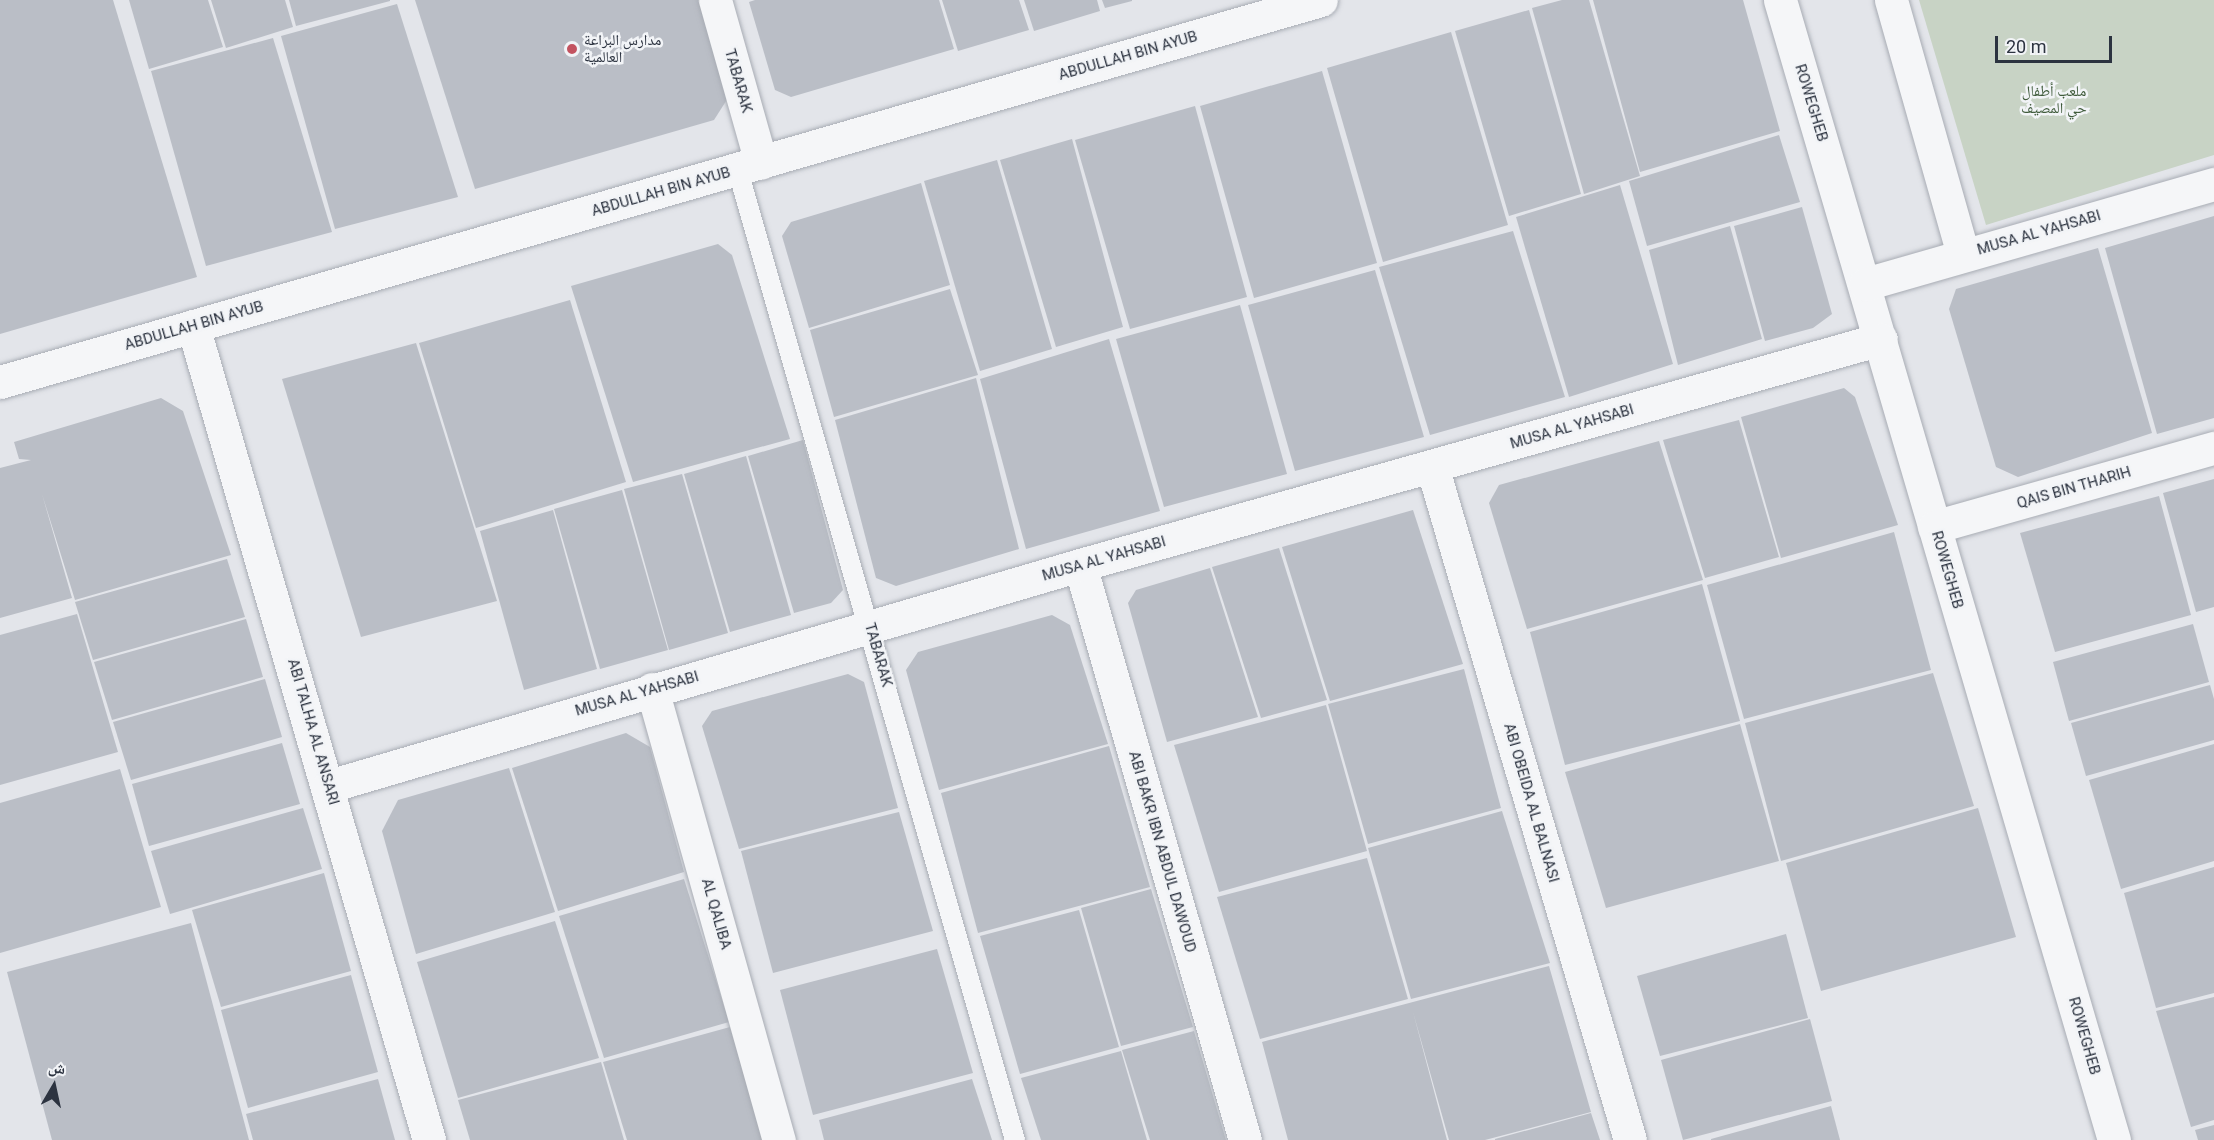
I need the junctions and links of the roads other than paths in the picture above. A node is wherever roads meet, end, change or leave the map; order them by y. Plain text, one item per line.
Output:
1 (715, 0) edge
2 (1321, 0) edge
3 (1780, 0) edge
4 (1891, 0) edge
5 (749, 167) junction
6 (2214, 184) edge
7 (1963, 254) junction
8 (1865, 284) junction
9 (193, 326) junction
10 (1881, 339) junction
11 (0, 382) edge
12 (2214, 448) edge
13 (1432, 466) junction
14 (1934, 527) junction
15 (1080, 565) junction
16 (871, 627) junction
17 (652, 689) junction
18 (329, 786) junction
19 (429, 1140) edge
20 (779, 1140) edge
21 (1015, 1140) edge
22 (1245, 1140) edge
23 (1630, 1140) edge
24 (2115, 1140) edge

1 - 5 street, TABARAK
2 - 5 street, ABDULLAH BIN AYUB
3 - 8 street, ROWEGHEB
4 - 7 street
5 - 9 street, ABDULLAH BIN AYUB
5 - 16 lane, TABARAK
6 - 7 street, MUSA AL YAHSABI
7 - 8 street, MUSA AL YAHSABI
8 - 10 street, ROWEGHEB
9 - 11 street, ABDULLAH BIN AYUB
9 - 18 street, ABI TALHA AL ANSARI
10 - 13 street, MUSA AL YAHSABI
10 - 14 street, ROWEGHEB
12 - 14 street, QAIS BIN THARIH
13 - 15 street, MUSA AL YAHSABI
13 - 23 street, ABI OBEIDA AL BALNASI
14 - 24 street, ROWEGHEB
15 - 16 street, MUSA AL YAHSABI
15 - 22 street, ABI BAKR IBN ABDUL DAWOUD
16 - 17 street, MUSA AL YAHSABI
16 - 21 lane, TABARAK
17 - 18 street, MUSA AL YAHSABI
17 - 20 street, AL QALIBA
18 - 19 street, ABI TALHA AL ANSARI

